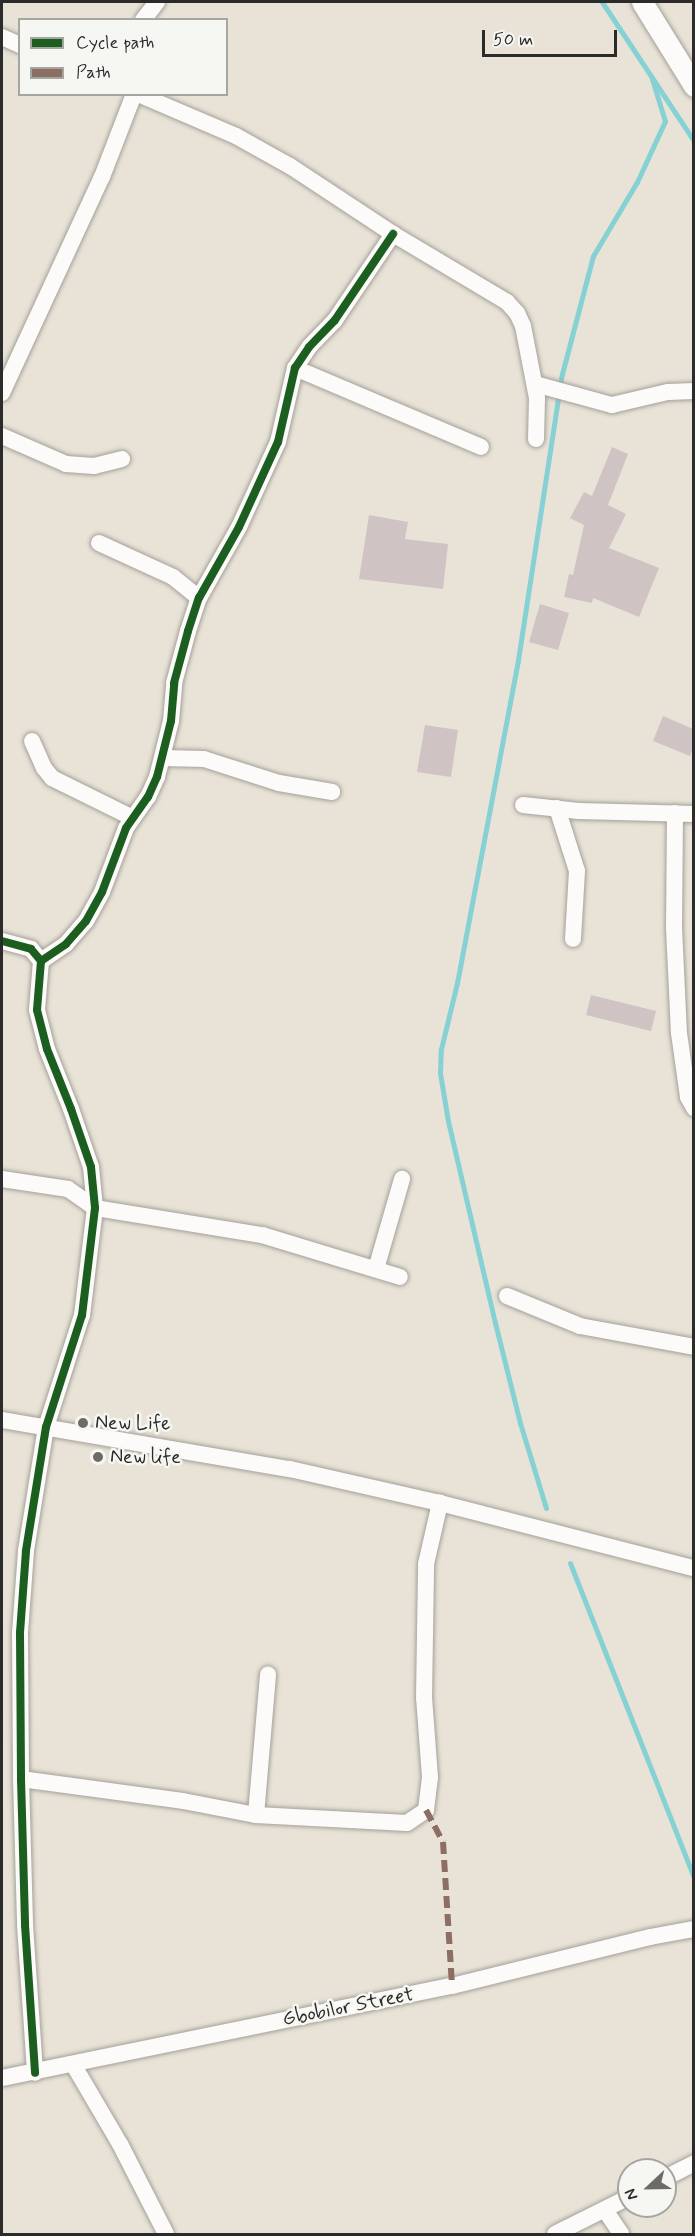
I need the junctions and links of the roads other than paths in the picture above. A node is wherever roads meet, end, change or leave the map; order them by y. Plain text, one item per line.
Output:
1 (157, 2) edge
2 (642, 2) edge
3 (145, 18) edge
4 (2, 37) edge
5 (18, 44) edge
6 (693, 86) edge
7 (135, 96) edge
8 (141, 96) edge
9 (393, 234) junction
10 (295, 368) junction
11 (542, 386) junction
12 (693, 391) edge
13 (2, 393) edge
14 (2, 436) edge
15 (536, 439) dead end
16 (481, 447) dead end
17 (122, 459) dead end
18 (99, 543) dead end
19 (199, 598) junction
20 (32, 741) dead end
21 (163, 758) junction
22 (332, 792) dead end
23 (523, 805) dead end
24 (557, 808) junction
25 (675, 813) junction
26 (693, 814) edge
27 (133, 819) junction
28 (573, 939) dead end
29 (2, 941) edge
30 (41, 961) junction
31 (693, 1108) edge
32 (2, 1179) edge
33 (402, 1179) dead end
34 (95, 1208) junction
35 (376, 1269) junction
36 (400, 1276) dead end
37 (507, 1296) dead end
38 (693, 1347) edge
39 (2, 1420) edge
40 (46, 1427) junction
41 (440, 1503) junction
42 (693, 1568) edge
43 (268, 1675) dead end
44 (21, 1779) junction
45 (256, 1815) junction
46 (693, 1929) edge
47 (73, 2064) junction
48 (35, 2073) junction
49 (2, 2078) edge
50 (693, 2163) edge
51 (677, 2172) edge
52 (617, 2204) edge
53 (605, 2210) junction
54 (166, 2235) edge
55 (555, 2235) edge
56 (621, 2235) edge

1 - 3 street
2 - 6 street
4 - 5 street
7 - 13 street
8 - 9 street
9 - 10 street
9 - 11 street
10 - 16 street
10 - 19 street
11 - 12 street
11 - 15 street
14 - 17 street
18 - 19 street
19 - 21 street
20 - 27 street
21 - 22 street
21 - 27 street
23 - 24 street
24 - 25 street
24 - 28 street
25 - 26 street
25 - 31 street
27 - 30 street
29 - 30 street
30 - 34 street
32 - 34 street
33 - 35 street
34 - 35 street
34 - 40 street
35 - 36 street
37 - 38 street
39 - 40 street
40 - 41 street
40 - 44 street
41 - 42 street
41 - 45 street
43 - 45 street
44 - 45 street
44 - 48 street
46 - 47 street, Gbobilor Street
47 - 48 street, Gbobilor Street
47 - 54 street
48 - 49 street, Gbobilor Street
50 - 51 street
52 - 53 street
53 - 55 street
53 - 56 street

